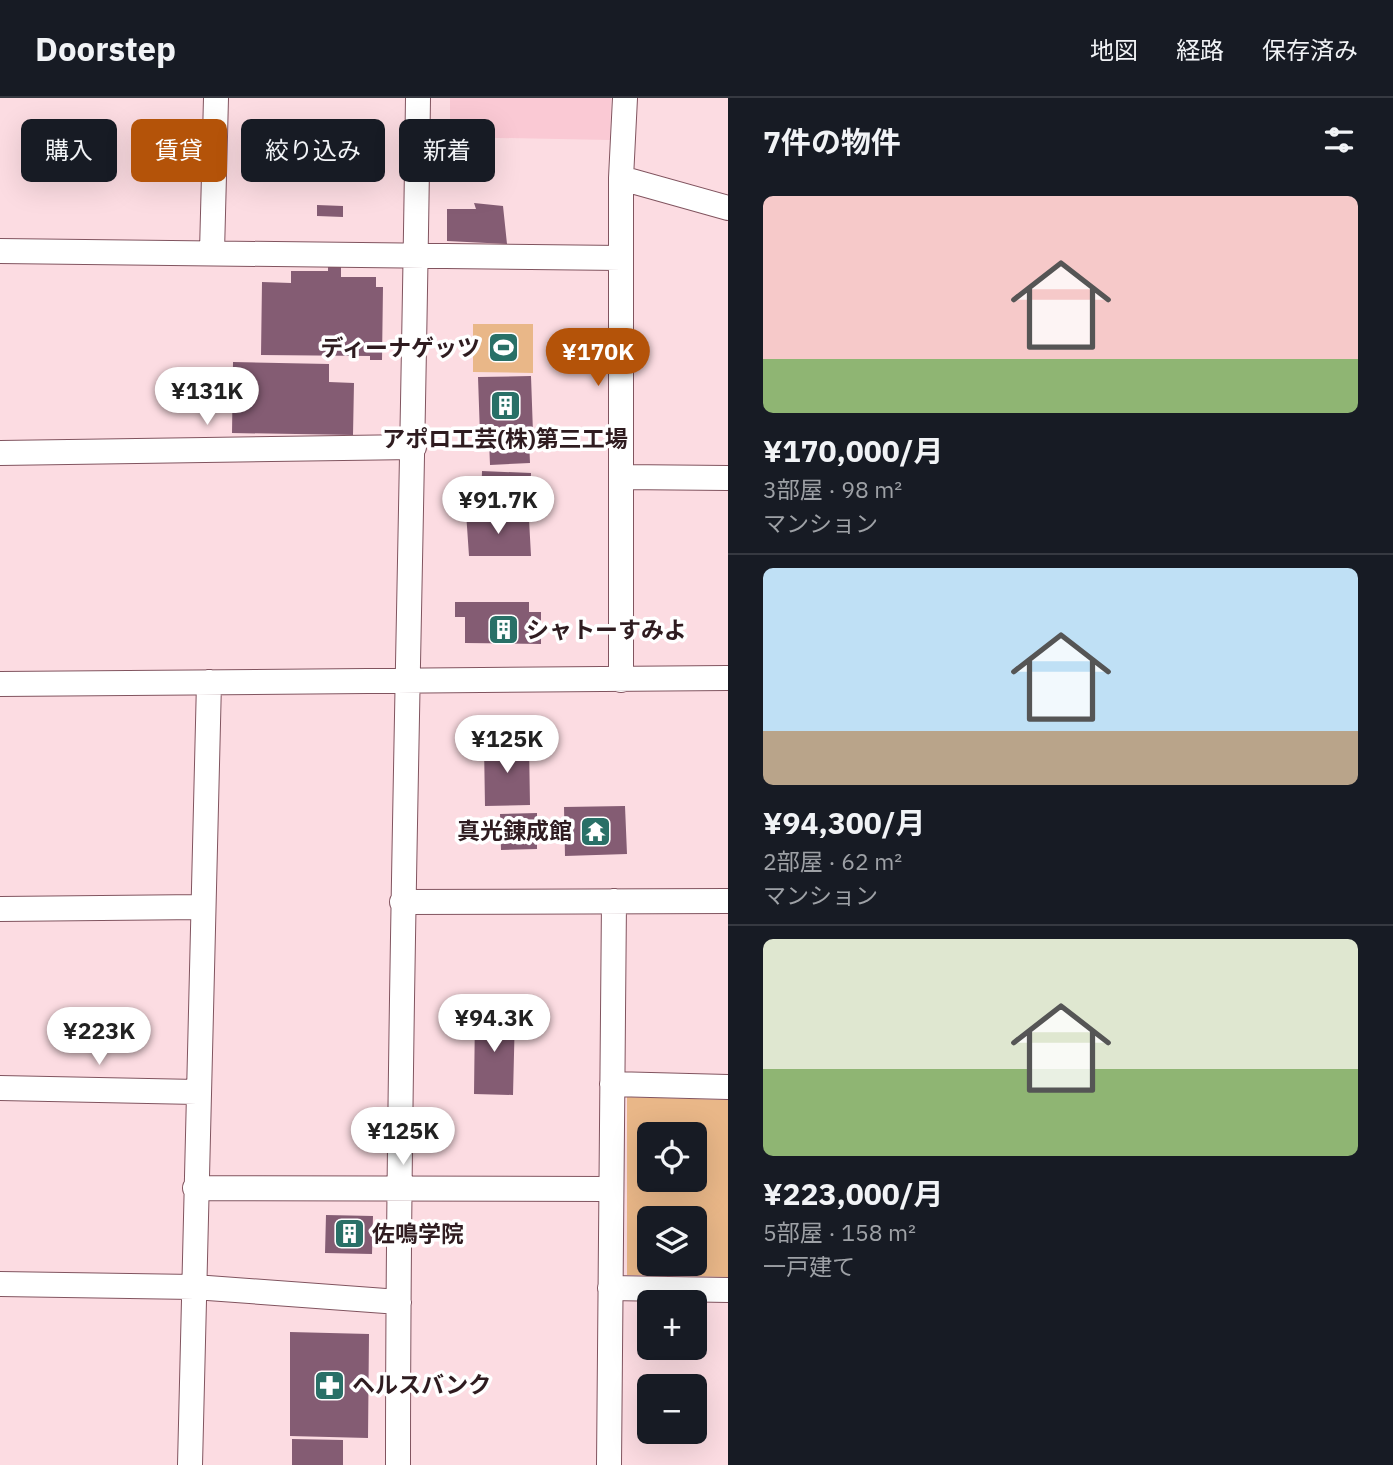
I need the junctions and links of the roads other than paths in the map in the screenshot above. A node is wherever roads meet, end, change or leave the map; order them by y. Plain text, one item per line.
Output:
1 (216, 98) edge
2 (418, 98) edge
3 (625, 98) edge
4 (621, 178) junction
5 (728, 208) edge
6 (0, 251) edge
7 (212, 253) junction
8 (416, 253) junction
9 (621, 258) junction
10 (414, 447) junction
11 (0, 453) edge
12 (621, 477) junction
13 (728, 478) edge
14 (728, 678) edge
15 (410, 680) junction
16 (621, 680) junction
17 (209, 682) junction
18 (0, 684) edge
19 (614, 901) junction
20 (728, 901) edge
21 (402, 902) junction
22 (202, 907) junction
23 (0, 909) edge
24 (612, 1084) junction
25 (728, 1087) edge
26 (0, 1088) edge
27 (197, 1092) junction
28 (195, 1188) junction
29 (611, 1189) junction
30 (400, 1190) junction
31 (0, 1284) edge
32 (194, 1287) junction
33 (610, 1288) junction
34 (728, 1290) edge
35 (399, 1302) junction
36 (190, 1465) edge
37 (398, 1465) edge
38 (609, 1465) edge

1 - 7 street
2 - 8 street
3 - 4 street
4 - 5 street
4 - 9 street
6 - 7 street
7 - 8 street
8 - 9 street
8 - 10 street
9 - 12 street
10 - 11 street
10 - 15 street
12 - 13 street
12 - 16 street
14 - 16 street
15 - 16 street
15 - 17 street
15 - 21 street
17 - 18 street
17 - 22 street
19 - 20 street
19 - 21 street
19 - 24 street
21 - 30 street
22 - 23 street
22 - 27 street
24 - 25 street
24 - 29 street
26 - 27 street
27 - 28 street
28 - 30 street
28 - 32 street
29 - 30 street
29 - 33 street
30 - 35 street
31 - 32 street
32 - 35 street
32 - 36 street
33 - 34 street
33 - 38 street
35 - 37 street

